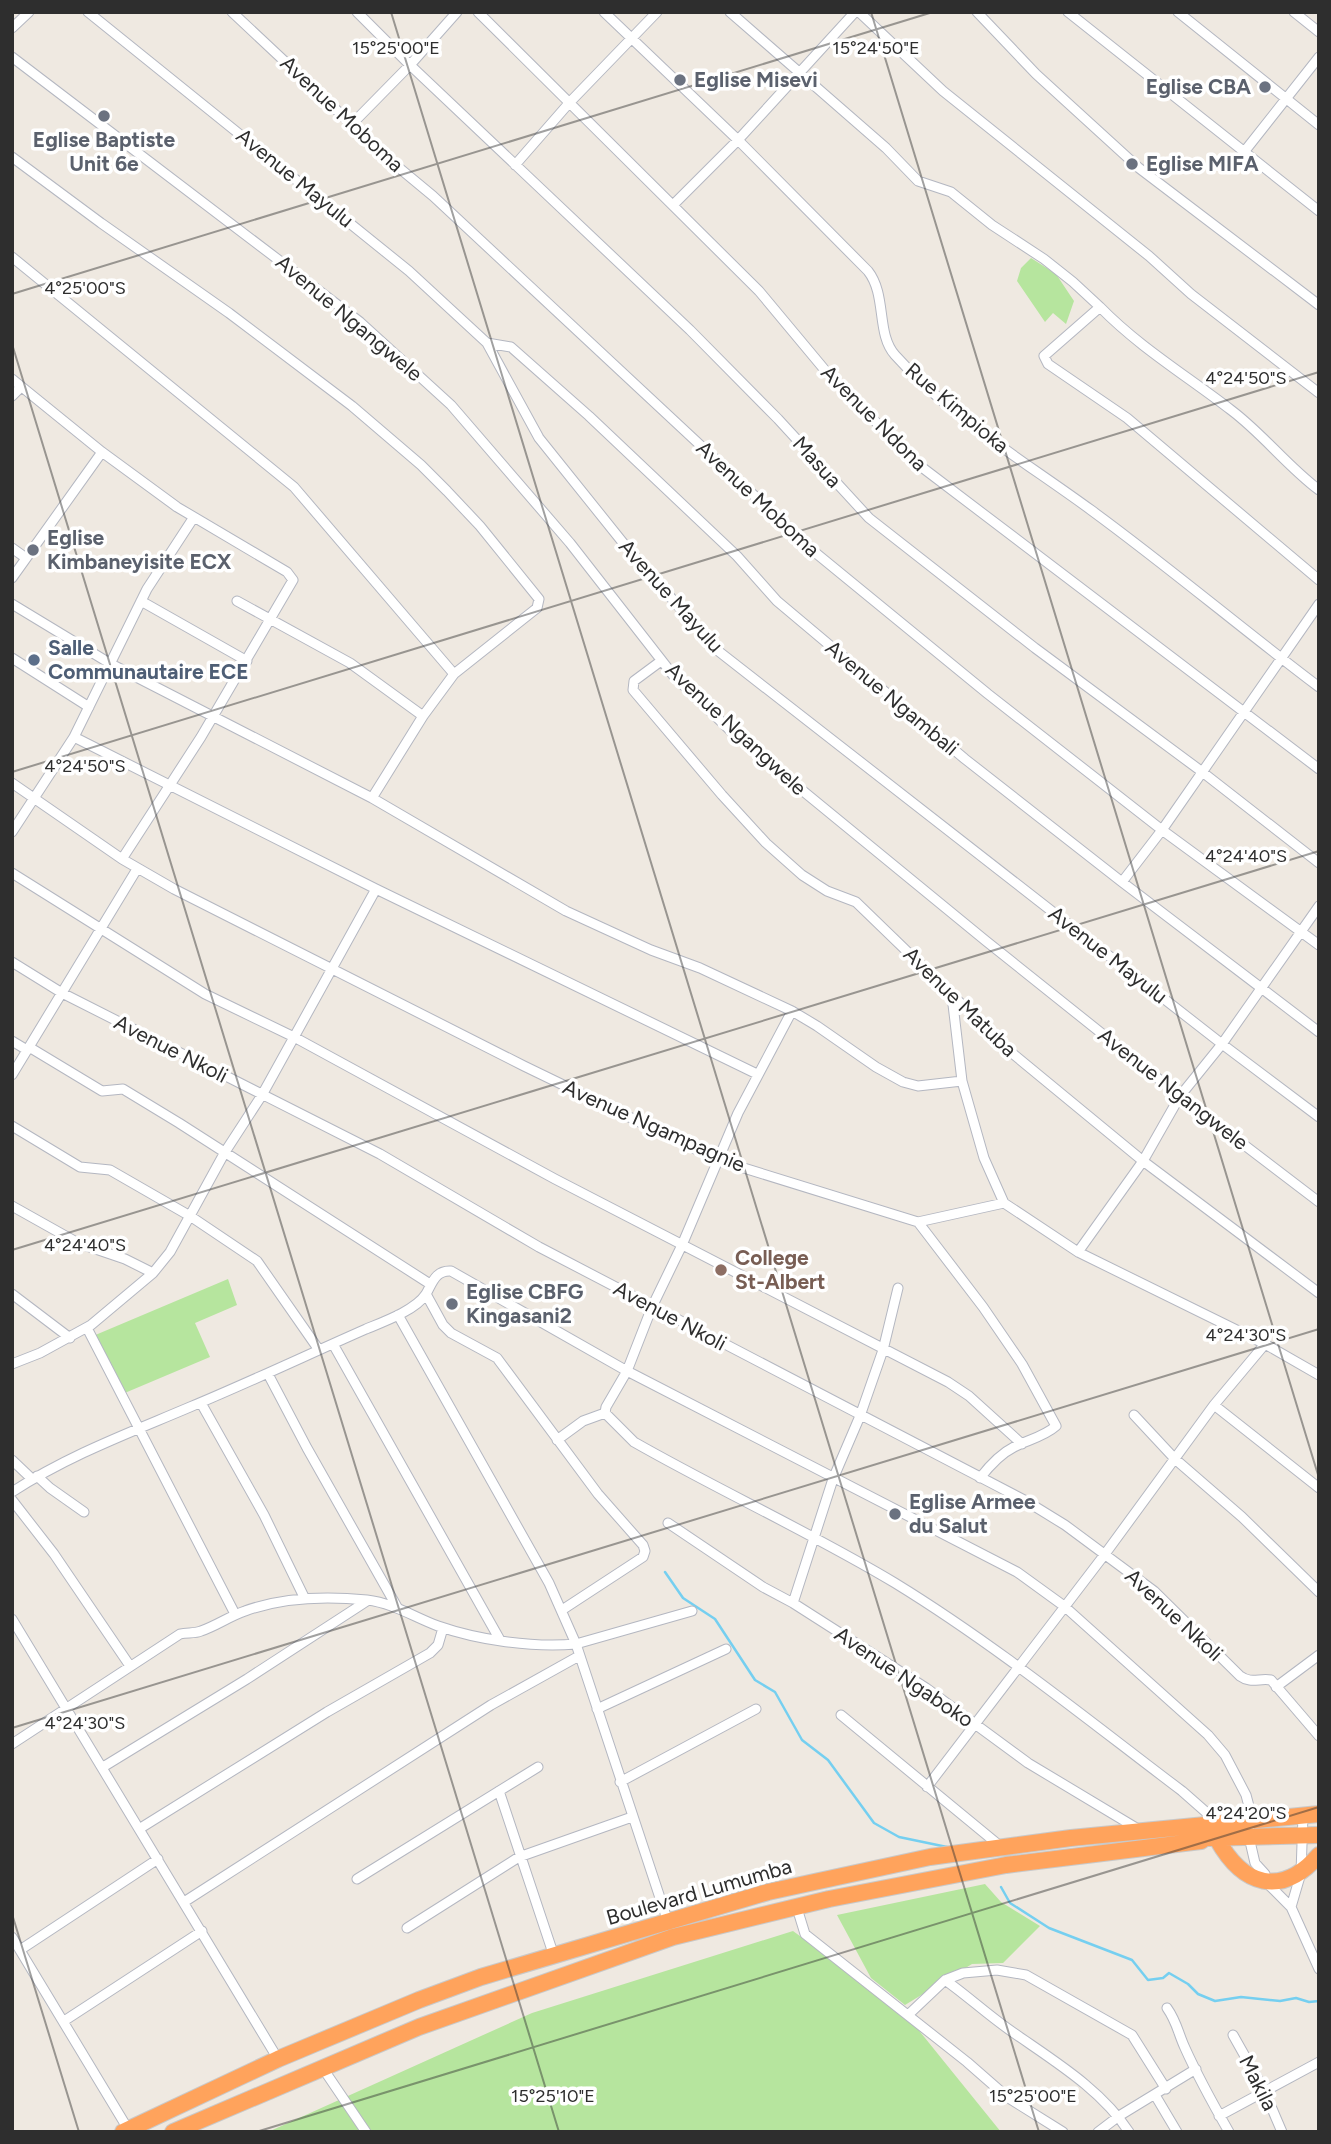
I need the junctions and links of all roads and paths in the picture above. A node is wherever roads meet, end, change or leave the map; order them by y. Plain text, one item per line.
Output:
1 (29, 12) edge
2 (88, 12) edge
3 (232, 12) edge
4 (357, 12) edge
5 (457, 12) edge
6 (478, 12) edge
7 (604, 12) edge
8 (657, 12) edge
9 (730, 12) edge
10 (857, 12) edge
11 (977, 12) edge
12 (1068, 12) edge
13 (1178, 12) edge
14 (1294, 12) edge
15 (12, 28) edge
16 (1319, 32) edge
17 (631, 40) junction
18 (12, 57) edge
19 (1319, 57) edge
20 (410, 65) junction
21 (798, 74) junction
22 (1286, 99) junction
23 (570, 102) junction
24 (351, 125) junction
25 (1319, 125) edge
26 (738, 140) junction
27 (1244, 152) junction
28 (12, 157) edge
29 (515, 165) junction
30 (674, 204) junction
31 (1319, 212) edge
32 (12, 257) edge
33 (1319, 305) edge
34 (1100, 307) junction
35 (487, 343) junction
36 (12, 379) edge
37 (21, 387) junction
38 (1319, 393) edge
39 (12, 396) edge
40 (102, 452) junction
41 (1319, 490) edge
42 (194, 517) junction
43 (12, 548) edge
44 (26, 558) junction
45 (12, 578) edge
46 (1319, 580) edge
47 (141, 601) junction
48 (237, 601) dead end
49 (12, 604) edge
50 (1319, 604) edge
51 (271, 620) junction
52 (12, 658) edge
53 (1280, 658) junction
54 (247, 661) junction
55 (661, 661) junction
56 (111, 664) junction
57 (454, 674) junction
58 (1319, 687) edge
59 (89, 707) junction
60 (1244, 712) junction
61 (214, 715) junction
62 (423, 716) junction
63 (74, 737) junction
64 (1319, 769) edge
65 (1202, 771) junction
66 (12, 783) edge
67 (171, 786) junction
68 (372, 798) junction
69 (35, 800) junction
70 (1162, 830) junction
71 (12, 832) edge
72 (122, 859) junction
73 (1319, 863) edge
74 (137, 869) junction
75 (12, 873) edge
76 (1122, 882) junction
77 (376, 889) junction
78 (1319, 906) edge
79 (102, 929) junction
80 (1300, 931) junction
81 (1319, 945) edge
82 (12, 962) edge
83 (331, 969) junction
84 (1262, 988) junction
85 (62, 993) junction
86 (952, 996) junction
87 (792, 1011) junction
88 (1319, 1032) edge
89 (294, 1037) junction
90 (12, 1041) edge
91 (1222, 1044) junction
92 (28, 1049) junction
93 (12, 1074) edge
94 (757, 1074) junction
95 (962, 1081) junction
96 (262, 1096) junction
97 (1180, 1096) junction
98 (1319, 1117) edge
99 (12, 1126) edge
100 (225, 1153) junction
101 (718, 1160) junction
102 (1143, 1161) junction
103 (1319, 1202) edge
104 (1004, 1203) junction
105 (12, 1206) edge
106 (190, 1216) junction
107 (918, 1222) junction
108 (682, 1245) junction
109 (1078, 1252) junction
110 (153, 1273) junction
111 (430, 1284) junction
112 (898, 1288) dead end
113 (1319, 1293) edge
114 (12, 1294) edge
115 (426, 1294) junction
116 (652, 1307) junction
117 (398, 1315) junction
118 (87, 1328) junction
119 (70, 1338) junction
120 (333, 1344) junction
121 (1265, 1344) junction
122 (319, 1350) junction
123 (883, 1350) junction
124 (12, 1364) edge
125 (627, 1371) junction
126 (1318, 1372) edge
127 (268, 1374) junction
128 (201, 1403) junction
129 (1214, 1405) junction
130 (605, 1413) junction
131 (1134, 1415) dead end
132 (860, 1416) junction
133 (139, 1429) junction
134 (557, 1440) junction
135 (1022, 1444) junction
136 (1175, 1459) junction
137 (12, 1460) edge
138 (35, 1477) junction
139 (980, 1478) junction
140 (833, 1479) junction
141 (1319, 1488) edge
142 (12, 1492) edge
143 (12, 1500) edge
144 (84, 1512) dead end
145 (668, 1523) dead end
146 (813, 1538) junction
147 (1105, 1554) junction
148 (1319, 1592) edge
149 (305, 1599) junction
150 (368, 1600) junction
151 (793, 1603) junction
152 (1064, 1606) junction
153 (397, 1607) junction
154 (562, 1610) junction
155 (692, 1611) dead end
156 (235, 1614) junction
157 (12, 1619) edge
158 (443, 1628) junction
159 (500, 1640) junction
160 (576, 1644) junction
161 (726, 1649) dead end
162 (1319, 1655) edge
163 (579, 1656) junction
164 (130, 1666) junction
165 (1017, 1667) junction
166 (1271, 1682) junction
167 (67, 1709) junction
168 (597, 1709) junction
169 (756, 1709) dead end
170 (841, 1715) dead end
171 (973, 1724) junction
172 (1319, 1736) edge
173 (12, 1744) edge
174 (103, 1767) junction
175 (538, 1767) dead end
176 (620, 1782) junction
177 (927, 1787) junction
178 (499, 1791) junction
179 (1311, 1815) edge
180 (632, 1817) junction
181 (139, 1829) junction
182 (1249, 1829) junction
183 (1141, 1830) junction
184 (1215, 1831) junction
185 (1310, 1835) edge
186 (1001, 1847) junction
187 (1319, 1855) edge
188 (519, 1857) junction
189 (158, 1859) junction
190 (1301, 1872) junction
191 (357, 1879) dead end
192 (1266, 1883) junction
193 (184, 1902) junction
194 (1291, 1907) junction
195 (797, 1908) junction
196 (668, 1922) junction
197 (407, 1928) dead end
198 (202, 1931) junction
199 (12, 1937) edge
200 (20, 1950) junction
201 (554, 1956) junction
202 (1319, 1969) edge
203 (945, 1980) junction
204 (1167, 2008) dead end
205 (908, 2015) junction
206 (64, 2021) junction
207 (1233, 2035) dead end
208 (278, 2059) junction
209 (1319, 2062) edge
210 (323, 2067) junction
211 (1196, 2069) junction
212 (1166, 2089) junction
213 (1264, 2090) junction
214 (1156, 2095) junction
215 (1119, 2116) junction
216 (1219, 2116) junction
217 (125, 2130) edge
218 (173, 2132) edge
219 (366, 2132) edge
220 (1063, 2132) edge
221 (1098, 2132) edge
222 (1129, 2132) edge
223 (1177, 2132) edge
224 (1228, 2132) edge
225 (1282, 2132) edge

1 - 15 street
2 - 35 street, Avenue Mayulu
3 - 24 street, Avenue Moboma
4 - 20 street, Masua
5 - 20 street
6 - 23 street, Avenue Ndona
7 - 17 street, Rue Kimpioka
8 - 17 street
9 - 21 street
10 - 21 street
10 - 38 street
11 - 33 street
12 - 27 street
13 - 22 street
14 - 16 street
17 - 23 street
17 - 26 street, Rue Kimpioka
18 - 55 street, Avenue Ngangwele
19 - 22 street
20 - 24 street
20 - 29 street, Masua
21 - 26 street
21 - 34 street
22 - 25 street
22 - 27 street
23 - 29 street
23 - 30 street, Avenue Ndona
24 - 70 street, Avenue Moboma
26 - 30 street
26 - 53 street, Rue Kimpioka
27 - 31 street
28 - 57 street
29 - 65 street, Masua
30 - 60 street, Avenue Ndona
32 - 57 street
34 - 41 street
34 - 46 street
35 - 76 street, Avenue Ngambali
35 - 91 street, Avenue Mayulu
36 - 37 street
37 - 39 street
37 - 40 street
40 - 42 street
40 - 44 street
42 - 47 street
42 - 51 street
43 - 44 street
44 - 45 street
47 - 54 street
47 - 56 street
48 - 51 street
49 - 56 street
50 - 53 street
51 - 54 street
51 - 62 street
52 - 59 street
53 - 58 street, Rue Kimpioka
53 - 60 street
54 - 61 street
55 - 86 street, Avenue Matuba
55 - 97 street, Avenue Ngangwele
56 - 59 street
56 - 61 street
57 - 62 street
59 - 63 street
60 - 64 street, Avenue Ndona
60 - 65 street
61 - 67 street
61 - 68 street
62 - 68 street
63 - 67 street
63 - 69 street
65 - 70 street
65 - 73 street, Masua
66 - 69 street, Avenue Ngampagnie
67 - 72 street
67 - 77 street
68 - 87 street
69 - 71 street
69 - 72 street, Avenue Ngampagnie
70 - 76 street
70 - 80 street, Avenue Moboma
72 - 74 street, Avenue Ngampagnie
74 - 79 street
74 - 83 street, Avenue Ngampagnie
75 - 79 street
76 - 84 street, Avenue Ngambali
77 - 83 street
77 - 94 street
78 - 80 street
79 - 85 street
79 - 89 street
80 - 81 street, Avenue Moboma
80 - 84 street
82 - 85 street, Avenue Nkoli
83 - 89 street
83 - 101 street, Avenue Ngampagnie
84 - 88 street, Avenue Ngambali
84 - 91 street
85 - 92 street
85 - 96 street, Avenue Nkoli
86 - 95 street
86 - 102 street, Avenue Matuba
87 - 94 street
87 - 95 street
89 - 96 street
89 - 108 street
90 - 92 street
91 - 97 street
91 - 98 street, Avenue Mayulu
92 - 93 street
92 - 100 street
94 - 101 street
95 - 104 street
96 - 100 street
96 - 116 street, Avenue Nkoli
97 - 102 street
97 - 103 street, Avenue Ngangwele
99 - 106 street
100 - 106 street
100 - 111 street
101 - 107 street, Avenue Ngampagnie
101 - 108 street
102 - 109 street
102 - 113 street, Avenue Matuba
104 - 107 street, Avenue Ngampagnie
104 - 109 street
105 - 110 street
106 - 110 street
106 - 122 street
107 - 135 street
108 - 116 street
108 - 123 street
109 - 121 street
110 - 118 street
111 - 115 street
111 - 125 street
112 - 123 street
114 - 119 street
115 - 117 street
115 - 134 street
116 - 125 street
116 - 132 street, Avenue Nkoli
117 - 120 street
117 - 154 street
118 - 119 street
118 - 133 street
119 - 124 street
120 - 122 street
120 - 159 street
121 - 126 street
121 - 129 street
122 - 127 street
123 - 132 street
123 - 135 street
125 - 130 street
125 - 140 street
127 - 128 street
127 - 153 street
128 - 133 street
128 - 149 street
129 - 136 street
129 - 141 street
130 - 134 street
130 - 146 street
131 - 136 street
132 - 139 street, Avenue Nkoli
132 - 140 street
133 - 138 street
133 - 156 street
134 - 154 street
135 - 139 street
136 - 147 street
136 - 148 street
137 - 138 street
138 - 142 street
138 - 144 street
139 - 147 street, Avenue Nkoli
140 - 146 street
140 - 152 street
143 - 164 street
145 - 151 street, Avenue Ngaboko
146 - 151 street
146 - 165 street
147 - 152 street
147 - 166 street, Avenue Nkoli
149 - 150 street
149 - 156 street
150 - 153 street
150 - 174 street
151 - 171 street, Avenue Ngaboko
152 - 165 street
152 - 182 street
153 - 158 street
154 - 160 street
155 - 160 street
156 - 164 street
157 - 167 street
158 - 159 street
158 - 181 street
159 - 160 street
160 - 163 street
161 - 168 street
162 - 166 street
163 - 168 street
163 - 193 street
164 - 167 street
165 - 171 street
165 - 184 street
166 - 172 street
167 - 173 street
167 - 174 street
168 - 176 street
169 - 176 street
170 - 177 street
171 - 177 street
171 - 183 street, Avenue Ngaboko
174 - 181 street
175 - 178 street
176 - 180 street
177 - 186 street
178 - 188 street
178 - 191 street
179 - 182 highway, Boulevard Lumumba
179 - 185 street
180 - 188 street
180 - 196 street
181 - 189 street
182 - 184 highway, Boulevard Lumumba
182 - 185 highway, Boulevard Lumumba
182 - 192 street
183 - 184 highway, Boulevard Lumumba
183 - 186 highway, Boulevard Lumumba
184 - 192 highway
184 - 195 highway, Boulevard Lumumba
185 - 190 street
186 - 196 highway, Boulevard Lumumba
187 - 190 highway
188 - 197 street
188 - 201 street
189 - 193 street
189 - 200 street
190 - 192 highway
190 - 194 street
192 - 194 street
193 - 198 street
194 - 202 street
195 - 205 street
195 - 210 highway, Boulevard Lumumba
196 - 201 highway, Boulevard Lumumba
198 - 206 street
198 - 208 street
199 - 200 street
200 - 206 street
201 - 208 highway, Boulevard Lumumba
203 - 205 street
203 - 212 street
203 - 215 street
204 - 211 street
205 - 220 street
206 - 217 street
207 - 213 street, Makila
208 - 217 highway, Boulevard Lumumba
209 - 213 street
210 - 218 highway, Boulevard Lumumba
210 - 219 street
211 - 212 street
211 - 216 street
212 - 214 street
213 - 216 street
213 - 225 street, Makila
214 - 215 street
214 - 223 street
215 - 221 street
215 - 222 street
216 - 224 street

